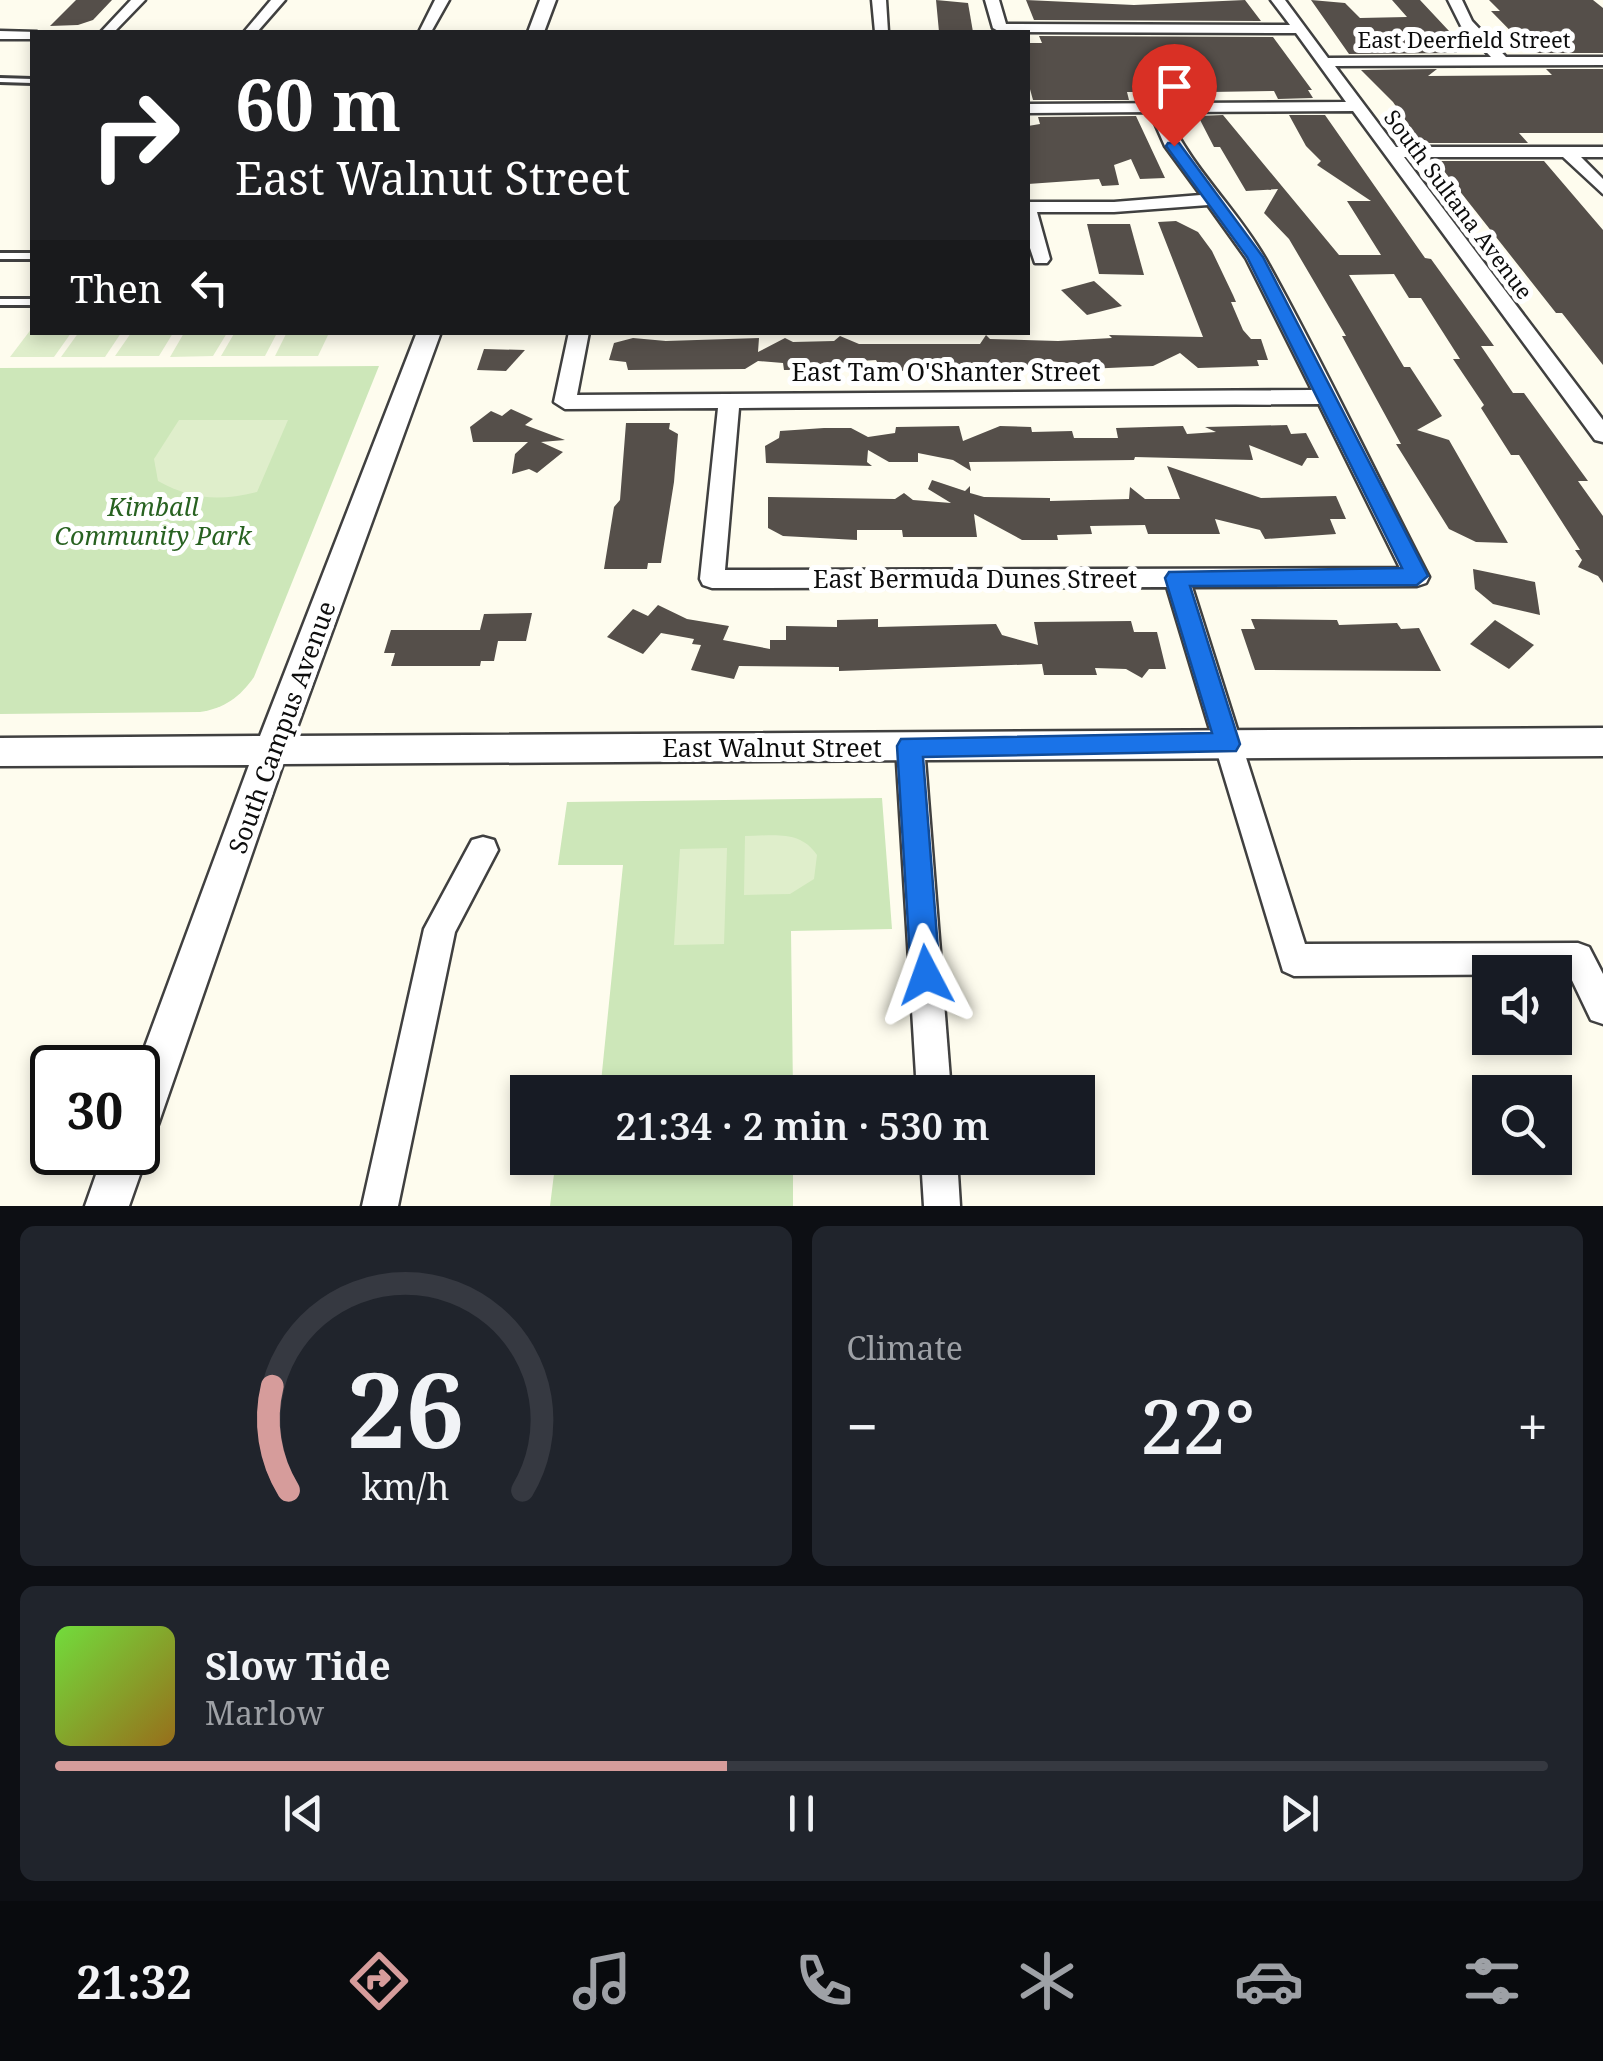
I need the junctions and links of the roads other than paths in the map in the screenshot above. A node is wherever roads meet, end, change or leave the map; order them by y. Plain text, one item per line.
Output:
1 (138, 0) edge
2 (278, 0) edge
3 (442, 0) edge
4 (548, 0) edge
5 (879, 0) edge
6 (992, 0) edge
7 (1278, 0) edge
8 (1455, 0) edge
9 (1300, 29) junction
10 (109, 30) edge
11 (252, 30) edge
12 (426, 30) edge
13 (537, 30) edge
14 (882, 30) edge
15 (0, 35) edge
16 (30, 35) edge
17 (1502, 61) junction
18 (1603, 61) edge
19 (1325, 62) junction
20 (0, 80) edge
21 (30, 81) edge
22 (1358, 106) junction
23 (1156, 107) junction
24 (1030, 108) edge
25 (1392, 152) junction
26 (1566, 152) junction
27 (1603, 152) edge
28 (1603, 189) edge
29 (1216, 200) junction
30 (1030, 209) edge
31 (1030, 217) edge
32 (0, 256) edge
33 (30, 256) edge
34 (1040, 259) dead end
35 (0, 302) edge
36 (30, 302) edge
37 (428, 335) edge
38 (578, 335) edge
39 (1327, 397) junction
40 (729, 400) junction
41 (1593, 407) edge
42 (1603, 435) edge
43 (1176, 578) junction
44 (1603, 742) edge
45 (1228, 744) junction
46 (910, 746) junction
47 (271, 750) junction
48 (0, 752) edge
49 (484, 850) dead end
50 (1603, 1008) edge
51 (160, 1060) edge
52 (933, 1075) edge
53 (118, 1175) edge
54 (939, 1175) edge
55 (107, 1206) edge
56 (380, 1206) edge
57 (942, 1206) edge

1 - 10 street
2 - 11 street
3 - 12 street
4 - 13 street
5 - 14 street
6 - 9 street
7 - 9 street, South Sultana Avenue
8 - 17 street
9 - 19 street, South Sultana Avenue
15 - 16 street
17 - 18 street, East Deerfield Street
17 - 19 street, East Deerfield Street
19 - 22 street, South Sultana Avenue
20 - 21 lane
22 - 23 street
22 - 25 street, South Sultana Avenue
23 - 24 street
23 - 29 street
25 - 26 street
25 - 41 street, South Sultana Avenue
26 - 27 street
26 - 28 street
29 - 30 street
29 - 39 street
31 - 34 street
32 - 33 lane
35 - 36 lane
37 - 47 street, South Campus Avenue
38 - 40 street, East Tam O'Shanter Street
39 - 40 street, East Tam O'Shanter Street
39 - 43 street, East Bermuda Dunes Street
40 - 43 street, East Bermuda Dunes Street
41 - 42 street, South Sultana Avenue
43 - 45 street
44 - 45 street, East Walnut Street
45 - 46 street, East Walnut Street
45 - 50 street
46 - 47 street, East Walnut Street
46 - 52 street
47 - 48 street, East Walnut Street
47 - 51 street, South Campus Avenue
49 - 56 street
53 - 55 street
54 - 57 street

